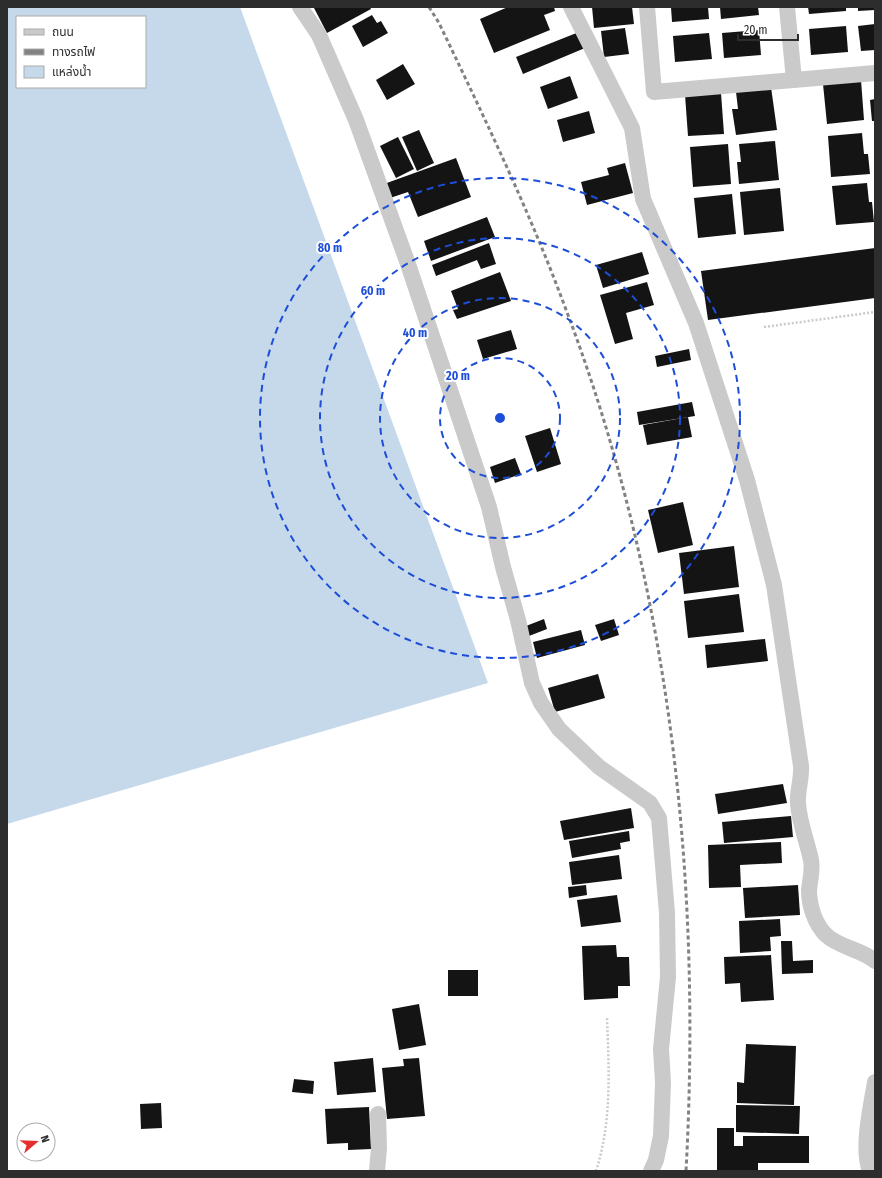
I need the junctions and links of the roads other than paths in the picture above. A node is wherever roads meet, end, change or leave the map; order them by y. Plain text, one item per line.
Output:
1 (300, 7) edge
2 (571, 7) edge
3 (647, 7) edge
4 (787, 7) edge
5 (875, 73) edge
6 (794, 80) junction
7 (875, 961) edge
8 (875, 1082) edge
9 (378, 1114) dead end
10 (377, 1171) edge
11 (651, 1171) edge
12 (870, 1171) edge

1 - 11 street
2 - 7 street
3 - 6 street
4 - 6 street
5 - 6 street
8 - 12 street
9 - 10 street

